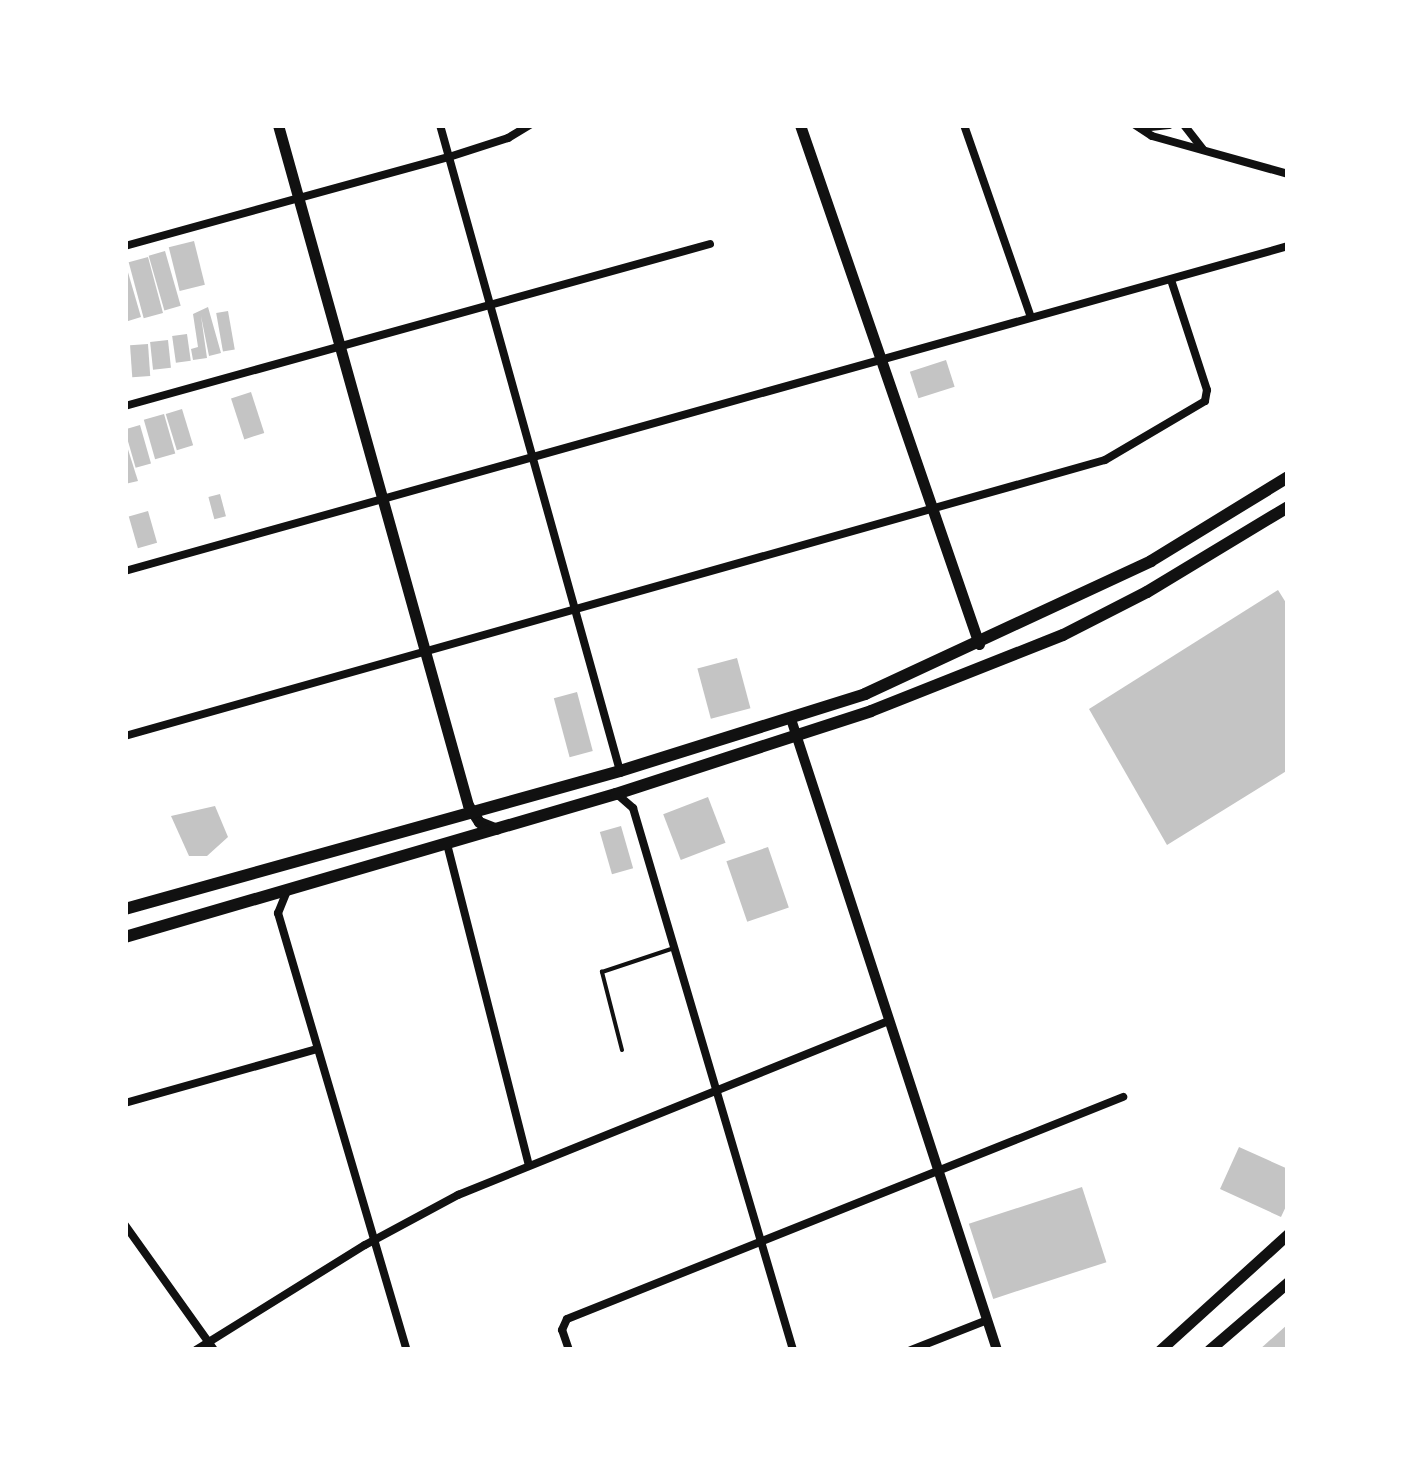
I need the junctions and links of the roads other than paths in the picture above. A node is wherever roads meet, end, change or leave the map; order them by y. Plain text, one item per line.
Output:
1 (278, 125) edge
2 (440, 125) edge
3 (530, 125) edge
4 (800, 125) edge
5 (964, 125) edge
6 (1169, 125) edge
7 (1184, 125) edge
8 (1136, 126) edge
9 (1206, 152) junction
10 (449, 156) junction
11 (1288, 174) edge
12 (297, 198) junction
13 (710, 244) dead end
14 (125, 246) edge
15 (1288, 246) edge
16 (1171, 280) junction
17 (490, 306) junction
18 (1031, 317) junction
19 (340, 346) junction
20 (880, 359) junction
21 (125, 406) edge
22 (533, 455) junction
23 (1288, 477) edge
24 (382, 496) junction
25 (1288, 507) edge
26 (932, 508) junction
27 (125, 570) edge
28 (576, 606) junction
29 (979, 644) junction
30 (424, 650) junction
31 (791, 719) junction
32 (125, 736) edge
33 (797, 737) junction
34 (620, 771) junction
35 (616, 794) junction
36 (471, 814) junction
37 (497, 830) junction
38 (447, 844) junction
39 (287, 890) junction
40 (125, 909) edge
41 (125, 937) edge
42 (674, 948) junction
43 (889, 1021) junction
44 (317, 1050) junction
45 (622, 1050) dead end
46 (715, 1091) junction
47 (1123, 1097) dead end
48 (125, 1103) edge
49 (528, 1165) junction
50 (938, 1168) junction
51 (125, 1225) edge
52 (1288, 1234) edge
53 (374, 1240) junction
54 (762, 1244) junction
55 (1288, 1282) edge
56 (987, 1320) junction
57 (212, 1346) edge
58 (196, 1350) edge
59 (408, 1350) edge
60 (569, 1350) edge
61 (793, 1350) edge
62 (911, 1350) edge
63 (997, 1350) edge
64 (1160, 1350) edge
65 (1208, 1350) edge

1 - 12 main road
2 - 10 street
3 - 10 street
4 - 20 main road
5 - 18 street
6 - 8 street
7 - 9 street
8 - 9 street
9 - 11 street
10 - 12 street
10 - 17 street
12 - 14 street
12 - 19 main road
13 - 17 street
15 - 16 street
16 - 18 street
16 - 26 street
17 - 19 street
17 - 22 street
18 - 20 street
19 - 21 street
19 - 24 main road
20 - 22 street
20 - 26 main road
22 - 24 street
22 - 28 street
23 - 29 main road
24 - 27 street
24 - 30 main road
25 - 33 main road
26 - 28 street
26 - 29 main road
28 - 30 street
28 - 34 street
29 - 31 main road
30 - 32 street
30 - 36 main road
31 - 33 street
31 - 34 main road
33 - 35 main road
33 - 43 street
34 - 36 main road
35 - 37 main road
35 - 42 street
36 - 37 main road
36 - 40 main road
37 - 38 main road
38 - 39 main road
38 - 49 street
39 - 41 main road
39 - 44 street
42 - 45 lane
42 - 46 street
43 - 46 street
43 - 50 street
44 - 48 street
44 - 53 street
46 - 49 street
46 - 54 street
47 - 50 street
49 - 53 street
50 - 54 street
50 - 56 street
51 - 57 street
52 - 64 main road
53 - 57 street
53 - 59 street
54 - 60 street
54 - 61 street
55 - 65 main road
56 - 62 street
56 - 63 street
57 - 58 street

